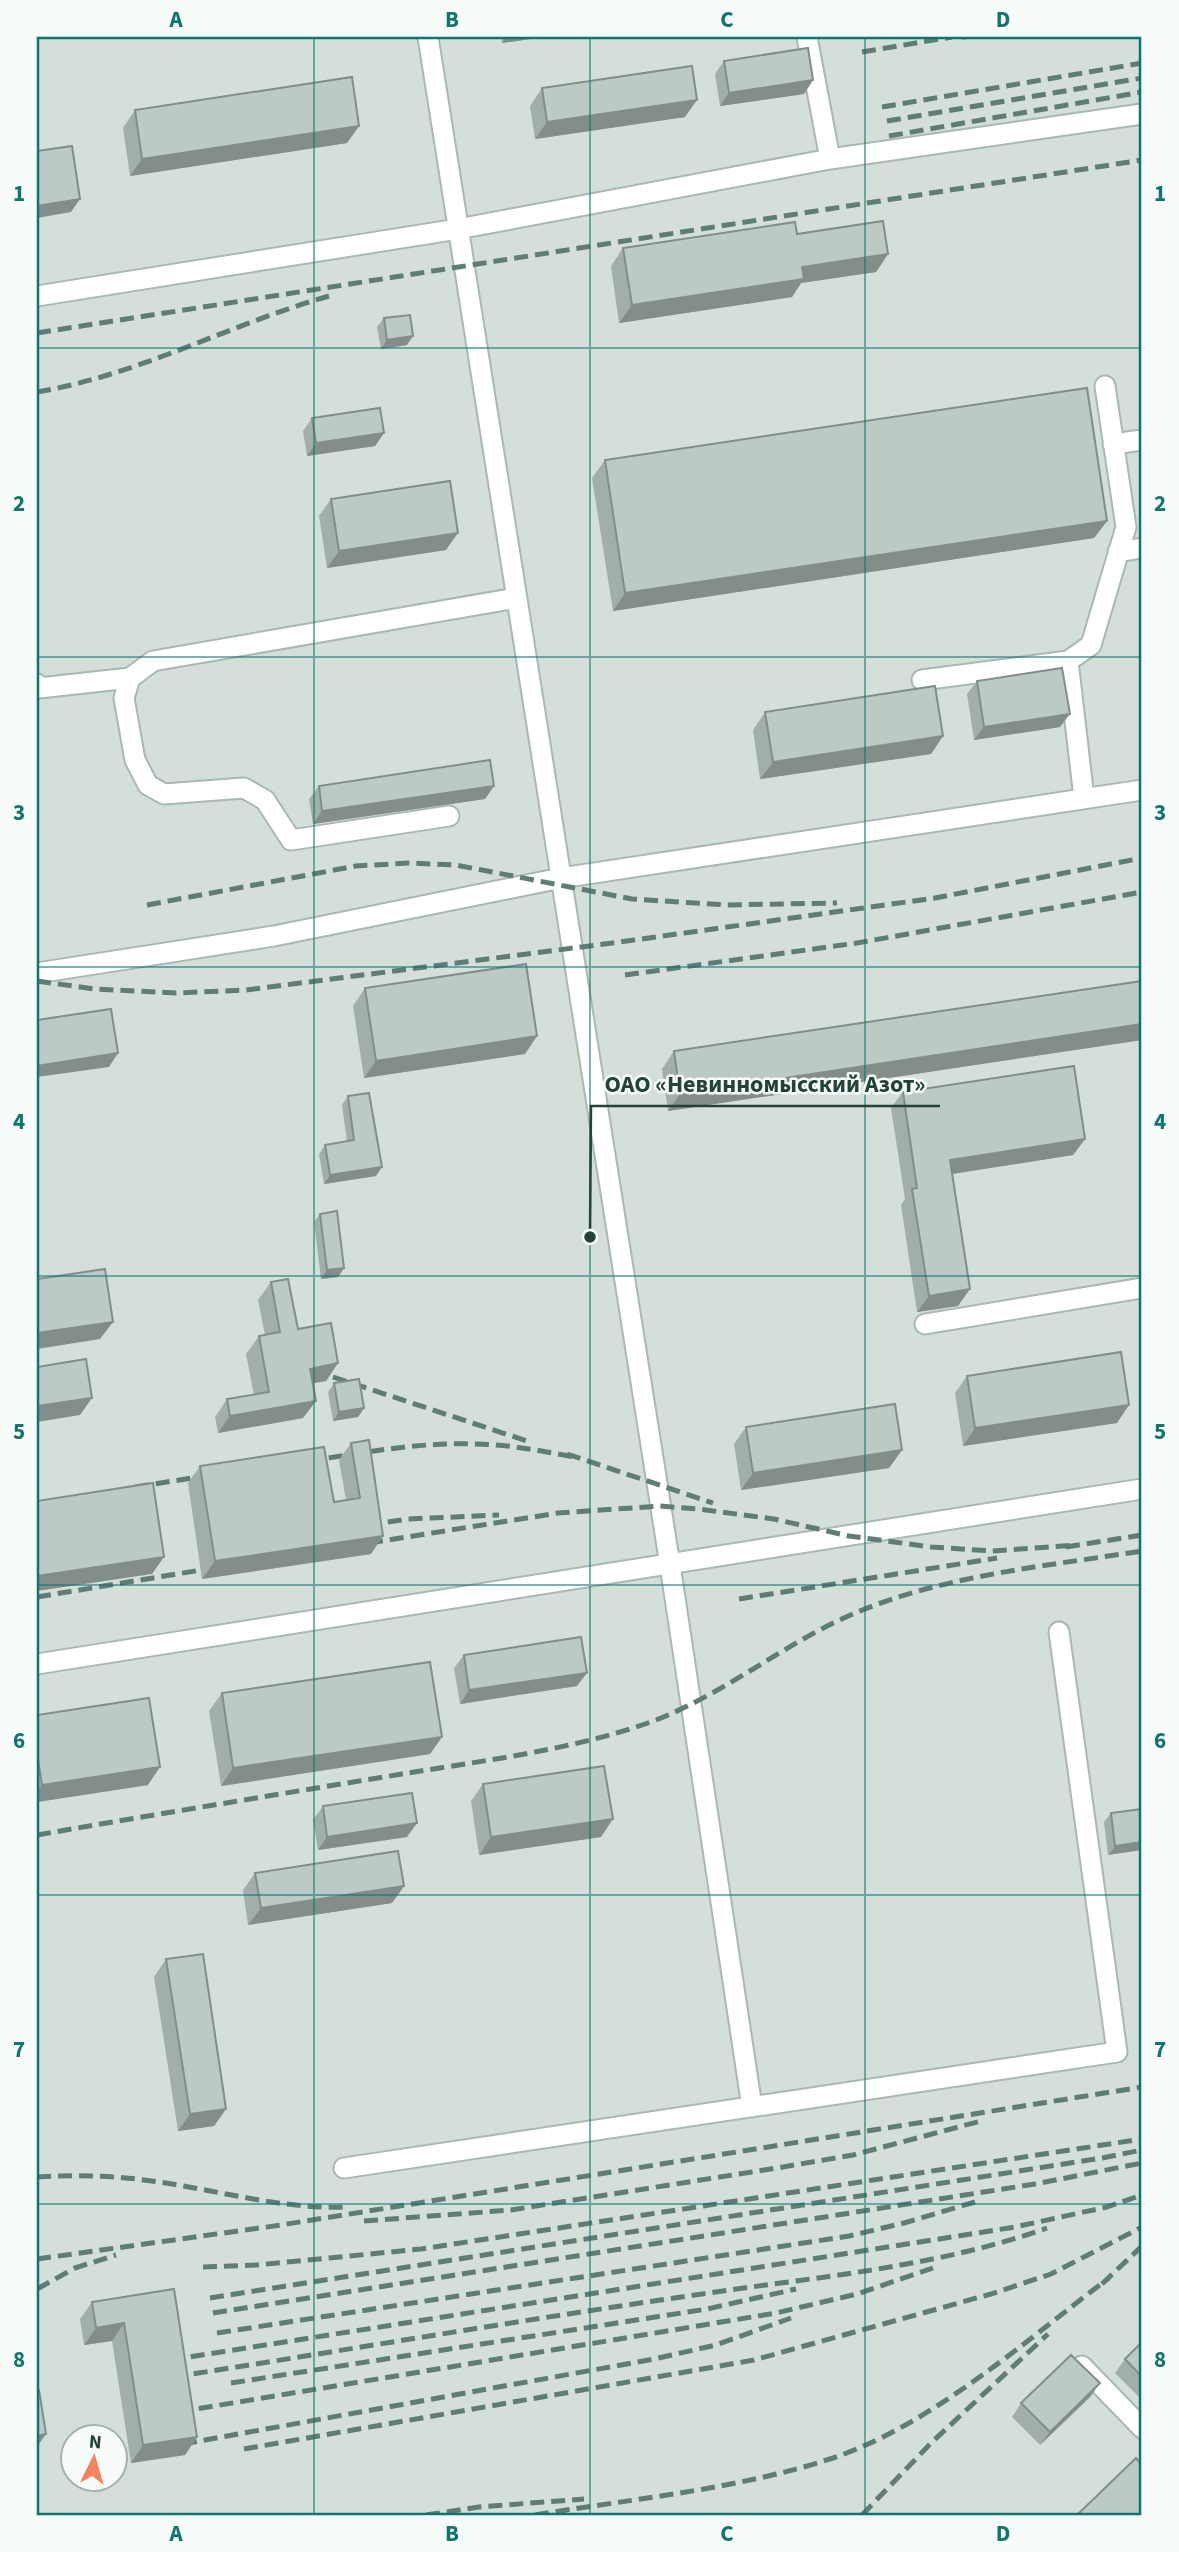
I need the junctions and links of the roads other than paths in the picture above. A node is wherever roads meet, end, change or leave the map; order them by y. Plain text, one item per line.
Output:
1 (428, 37) edge
2 (807, 37) edge
3 (1142, 114) edge
4 (830, 159) junction
5 (458, 229) junction
6 (37, 296) edge
7 (1105, 386) dead end
8 (1142, 440) edge
9 (1113, 444) junction
10 (1142, 548) edge
11 (1118, 552) junction
12 (516, 598) junction
13 (1068, 661) junction
14 (130, 678) junction
15 (922, 680) dead end
16 (37, 684) edge
17 (1142, 790) edge
18 (1084, 798) junction
19 (449, 816) dead end
20 (561, 878) junction
21 (37, 973) edge
22 (1142, 1287) edge
23 (925, 1324) dead end
24 (1142, 1489) edge
25 (670, 1565) junction
26 (1059, 1632) dead end
27 (37, 1664) edge
28 (752, 2107) junction
29 (344, 2168) dead end
30 (1075, 2359) edge
31 (1142, 2428) edge

1 - 5 lane
2 - 4 lane
3 - 4 lane
4 - 5 lane
5 - 6 lane
5 - 12 lane
7 - 9 lane
8 - 9 lane
9 - 11 lane
10 - 11 lane
11 - 13 lane
12 - 14 lane
12 - 20 lane
13 - 15 lane
13 - 18 lane
14 - 16 lane
14 - 19 lane
17 - 18 lane
18 - 20 lane
20 - 21 lane
20 - 25 lane
22 - 23 lane
24 - 25 lane
25 - 27 lane
25 - 28 lane
26 - 28 lane
28 - 29 lane
30 - 31 lane

